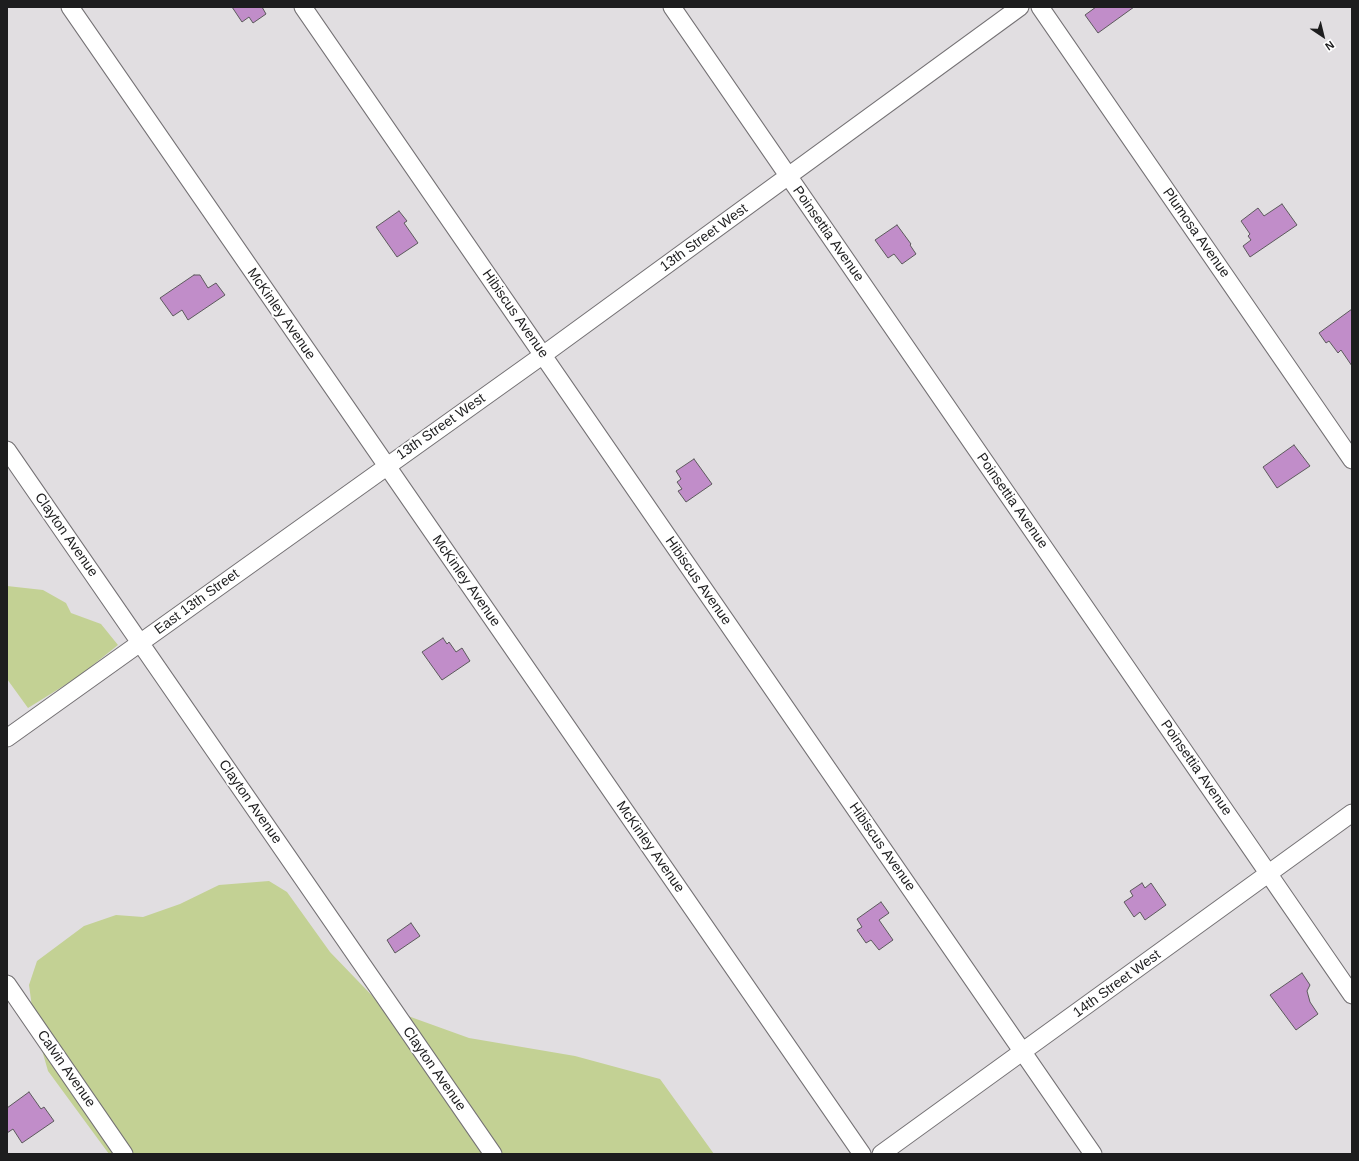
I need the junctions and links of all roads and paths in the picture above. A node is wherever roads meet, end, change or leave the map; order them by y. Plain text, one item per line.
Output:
1 (70, 7) edge
2 (303, 7) edge
3 (672, 7) edge
4 (1020, 7) edge
5 (1040, 7) edge
6 (789, 176) junction
7 (543, 355) junction
8 (7, 450) edge
9 (1352, 460) edge
10 (386, 466) junction
11 (140, 643) junction
12 (7, 738) edge
13 (1352, 813) edge
14 (1268, 874) junction
15 (7, 984) edge
16 (1352, 995) edge
17 (1023, 1052) junction
18 (124, 1154) edge
19 (492, 1154) edge
20 (862, 1154) edge
21 (881, 1154) edge
22 (1093, 1154) edge

1 - 10 street, McKinley Avenue
2 - 7 street, Hibiscus Avenue
3 - 6 street, Poinsettia Avenue
4 - 6 street, 13th Street West
5 - 9 street, Plumosa Avenue
6 - 7 street, 13th Street West
6 - 14 street, Poinsettia Avenue
7 - 10 street, 13th Street West
7 - 17 street, Hibiscus Avenue
8 - 11 street, Clayton Avenue
10 - 11 street, East 13th Street
10 - 20 street, McKinley Avenue
11 - 12 street, East 13th Street
11 - 19 street, Clayton Avenue
13 - 14 street, 14th Street West
14 - 16 street, Poinsettia Avenue
14 - 17 street, 14th Street West
15 - 18 street, Calvin Avenue
17 - 21 street, 14th Street West
17 - 22 street, Hibiscus Avenue

